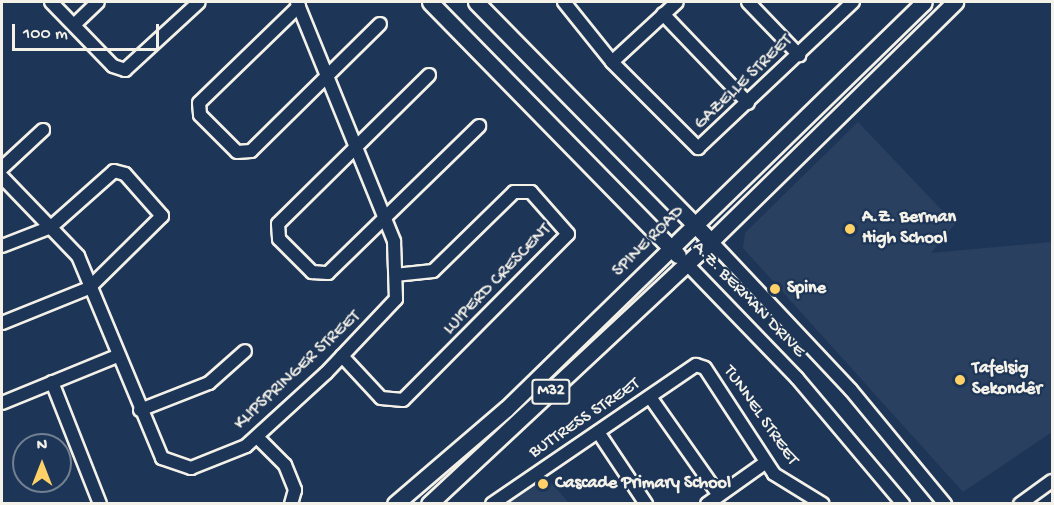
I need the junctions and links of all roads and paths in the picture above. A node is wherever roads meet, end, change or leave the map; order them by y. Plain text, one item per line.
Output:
1 (51, 2) edge
2 (98, 2) edge
3 (199, 2) edge
4 (430, 2) edge
5 (476, 2) edge
6 (677, 2) edge
7 (748, 2) edge
8 (924, 2) edge
9 (955, 2) edge
10 (568, 3) edge
11 (849, 3) edge
12 (298, 4) edge
13 (663, 15) junction
14 (380, 24) dead end
15 (74, 25) junction
16 (799, 54) junction
17 (612, 63) junction
18 (327, 75) junction
19 (429, 75) dead end
20 (748, 103) junction
21 (479, 126) dead end
22 (43, 130) dead end
23 (357, 149) junction
24 (2, 168) edge
25 (2, 177) edge
26 (385, 219) junction
27 (695, 225) junction
28 (51, 228) junction
29 (711, 241) junction
30 (2, 246) edge
31 (671, 249) junction
32 (686, 263) junction
33 (397, 275) junction
34 (89, 288) junction
35 (2, 323) edge
36 (245, 351) dead end
37 (117, 356) junction
38 (342, 356) junction
39 (699, 365) joint
40 (52, 382) junction
41 (650, 397) junction
42 (2, 404) edge
43 (140, 410) junction
44 (598, 432) junction
45 (258, 438) junction
46 (766, 462) junction
47 (1053, 481) edge
48 (719, 495) junction
49 (818, 502) edge
50 (100, 504) edge
51 (291, 504) edge
52 (395, 504) edge
53 (429, 504) edge
54 (492, 504) edge
55 (646, 504) edge
56 (707, 504) edge
57 (903, 504) edge
58 (945, 504) edge
59 (1020, 504) edge

1 - 15 street
2 - 15 street
3 - 15 street
4 - 31 main road, A.Z. BERMAN DRIVE
5 - 27 main road, A.Z. BERMAN DRIVE
6 - 13 street
7 - 16 street
8 - 27 main road, SPINE ROAD / M32
9 - 29 main road, M32
10 - 17 street, GAZELLE STREET
11 - 16 street, GAZELLE STREET
12 - 18 street, KLIPSPRINGER STREET
12 - 18 street
13 - 17 street
13 - 20 street
14 - 18 street
16 - 20 street, GAZELLE STREET
17 - 20 street, GAZELLE STREET
18 - 23 street, KLIPSPRINGER STREET
19 - 23 street
21 - 26 street
22 - 24 street
23 - 26 street, KLIPSPRINGER STREET
23 - 26 street
25 - 28 street, KLIPSPRINGER STREET
26 - 33 street, KLIPSPRINGER STREET
27 - 29 main road, A.Z. BERMAN DRIVE
27 - 31 main road, SPINE ROAD / M32
28 - 30 street
28 - 34 street, KLIPSPRINGER STREET
28 - 34 street
29 - 32 main road, M32
29 - 58 street, A.Z. BERMAN DRIVE
31 - 32 main road, A.Z. BERMAN DRIVE
31 - 52 main road, SPINE ROAD / M32
32 - 53 main road, M32
32 - 57 street, A.Z. BERMAN DRIVE
33 - 38 street, KLIPSPRINGER STREET
33 - 38 street, LUIPERD CRESCENT
34 - 35 street
34 - 37 street, KLIPSPRINGER STREET
36 - 43 street
37 - 40 street
37 - 43 street, KLIPSPRINGER STREET
38 - 45 street, KLIPSPRINGER STREET
39 - 41 street, BUTTRESS STREET
39 - 46 street, TUNNEL STREET
40 - 42 street
40 - 50 street
41 - 44 street, BUTTRESS STREET
41 - 48 street
43 - 45 street, KLIPSPRINGER STREET
44 - 54 street, BUTTRESS STREET
44 - 55 street
45 - 51 street
46 - 48 street
46 - 49 street, TUNNEL STREET
47 - 59 street
48 - 56 street

